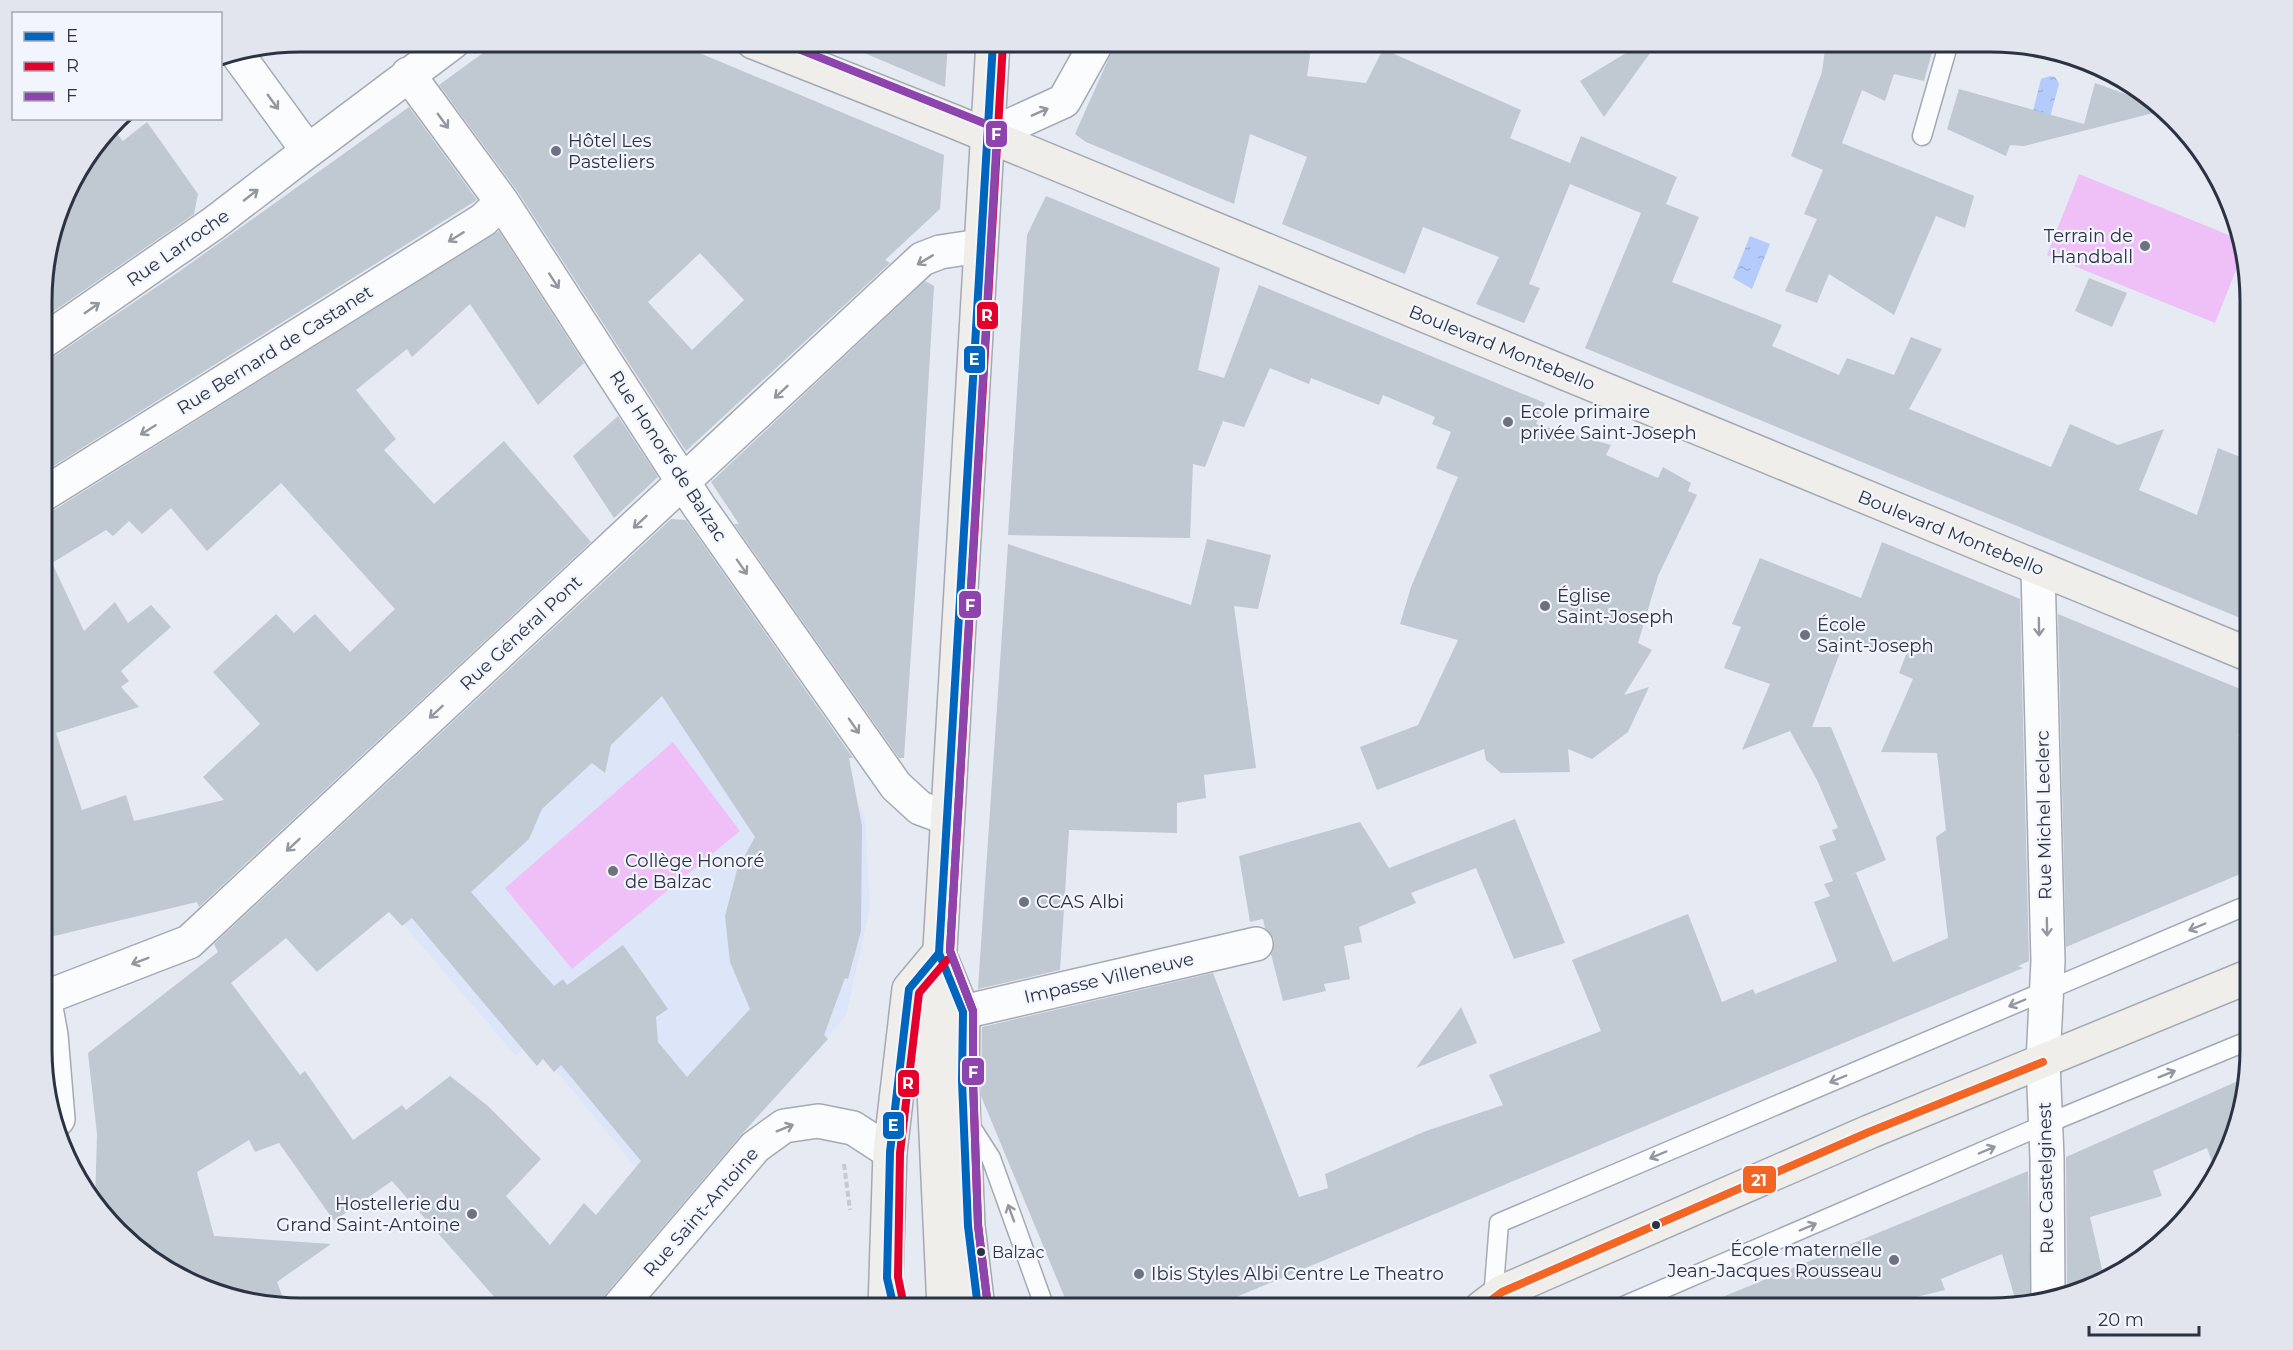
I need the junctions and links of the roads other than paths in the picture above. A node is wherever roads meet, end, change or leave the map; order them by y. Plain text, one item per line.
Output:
1 (439, 52) edge
2 (778, 52) edge
3 (992, 52) edge
4 (1091, 52) edge
5 (1946, 52) edge
6 (242, 60) edge
7 (408, 74) junction
8 (987, 136) junction
9 (1922, 136) dead end
10 (308, 151) junction
11 (502, 202) junction
12 (980, 246) junction
13 (52, 335) edge
14 (684, 483) junction
15 (52, 489) edge
16 (2038, 569) junction
17 (2240, 651) edge
18 (947, 818) junction
19 (2240, 908) edge
20 (1256, 944) dead end
21 (939, 954) junction
22 (2240, 980) edge
23 (2046, 991) junction
24 (52, 995) edge
25 (963, 1012) junction
26 (2240, 1044) edge
27 (52, 1047) edge
28 (2043, 1062) junction
29 (54, 1077) edge
30 (963, 1115) junction
31 (2046, 1124) junction
32 (890, 1152) junction
33 (2048, 1291) edge
34 (627, 1298) edge
35 (889, 1298) edge
36 (944, 1298) edge
37 (977, 1298) edge
38 (1041, 1298) edge
39 (1492, 1298) edge
40 (1497, 1298) edge
41 (1642, 1298) edge

1 - 7 street, Rue Larroche
2 - 8 main road, Boulevard Montebello
3 - 8 main road
8 -> 4 street
5 - 9 lane
6 -> 10 street
7 - 10 street, Rue Larroche
7 -> 11 street, Rue Honoré de Balzac
8 - 12 main road
8 - 16 main road, Boulevard Montebello
13 -> 10 street, Rue Larroche
11 -> 14 street, Rue Honoré de Balzac
11 -> 15 street, Rue Bernard de Castanet
12 -> 14 street, Rue Général Pont
12 - 18 main road
14 -> 18 street, Rue Honoré de Balzac
14 -> 24 street, Rue Général Pont
16 - 17 main road, Boulevard Montebello
16 -> 23 street, Rue Michel Leclerc
18 - 21 main road
19 -> 23 lane
20 - 25 street, Impasse Villeneuve
21 - 25 main road
21 - 32 main road
21 - 36 main road
22 - 28 main road
23 - 28 street, Rue Michel Leclerc
23 -> 39 lane
25 - 30 main road
31 -> 26 lane
27 - 29 street
28 - 31 street, Rue Castelginest
28 - 40 main road
30 - 37 main road
38 -> 30 lane
31 - 33 street, Rue Castelginest
41 -> 31 lane
34 -> 32 street, Rue Saint-Antoine
32 - 35 main road

